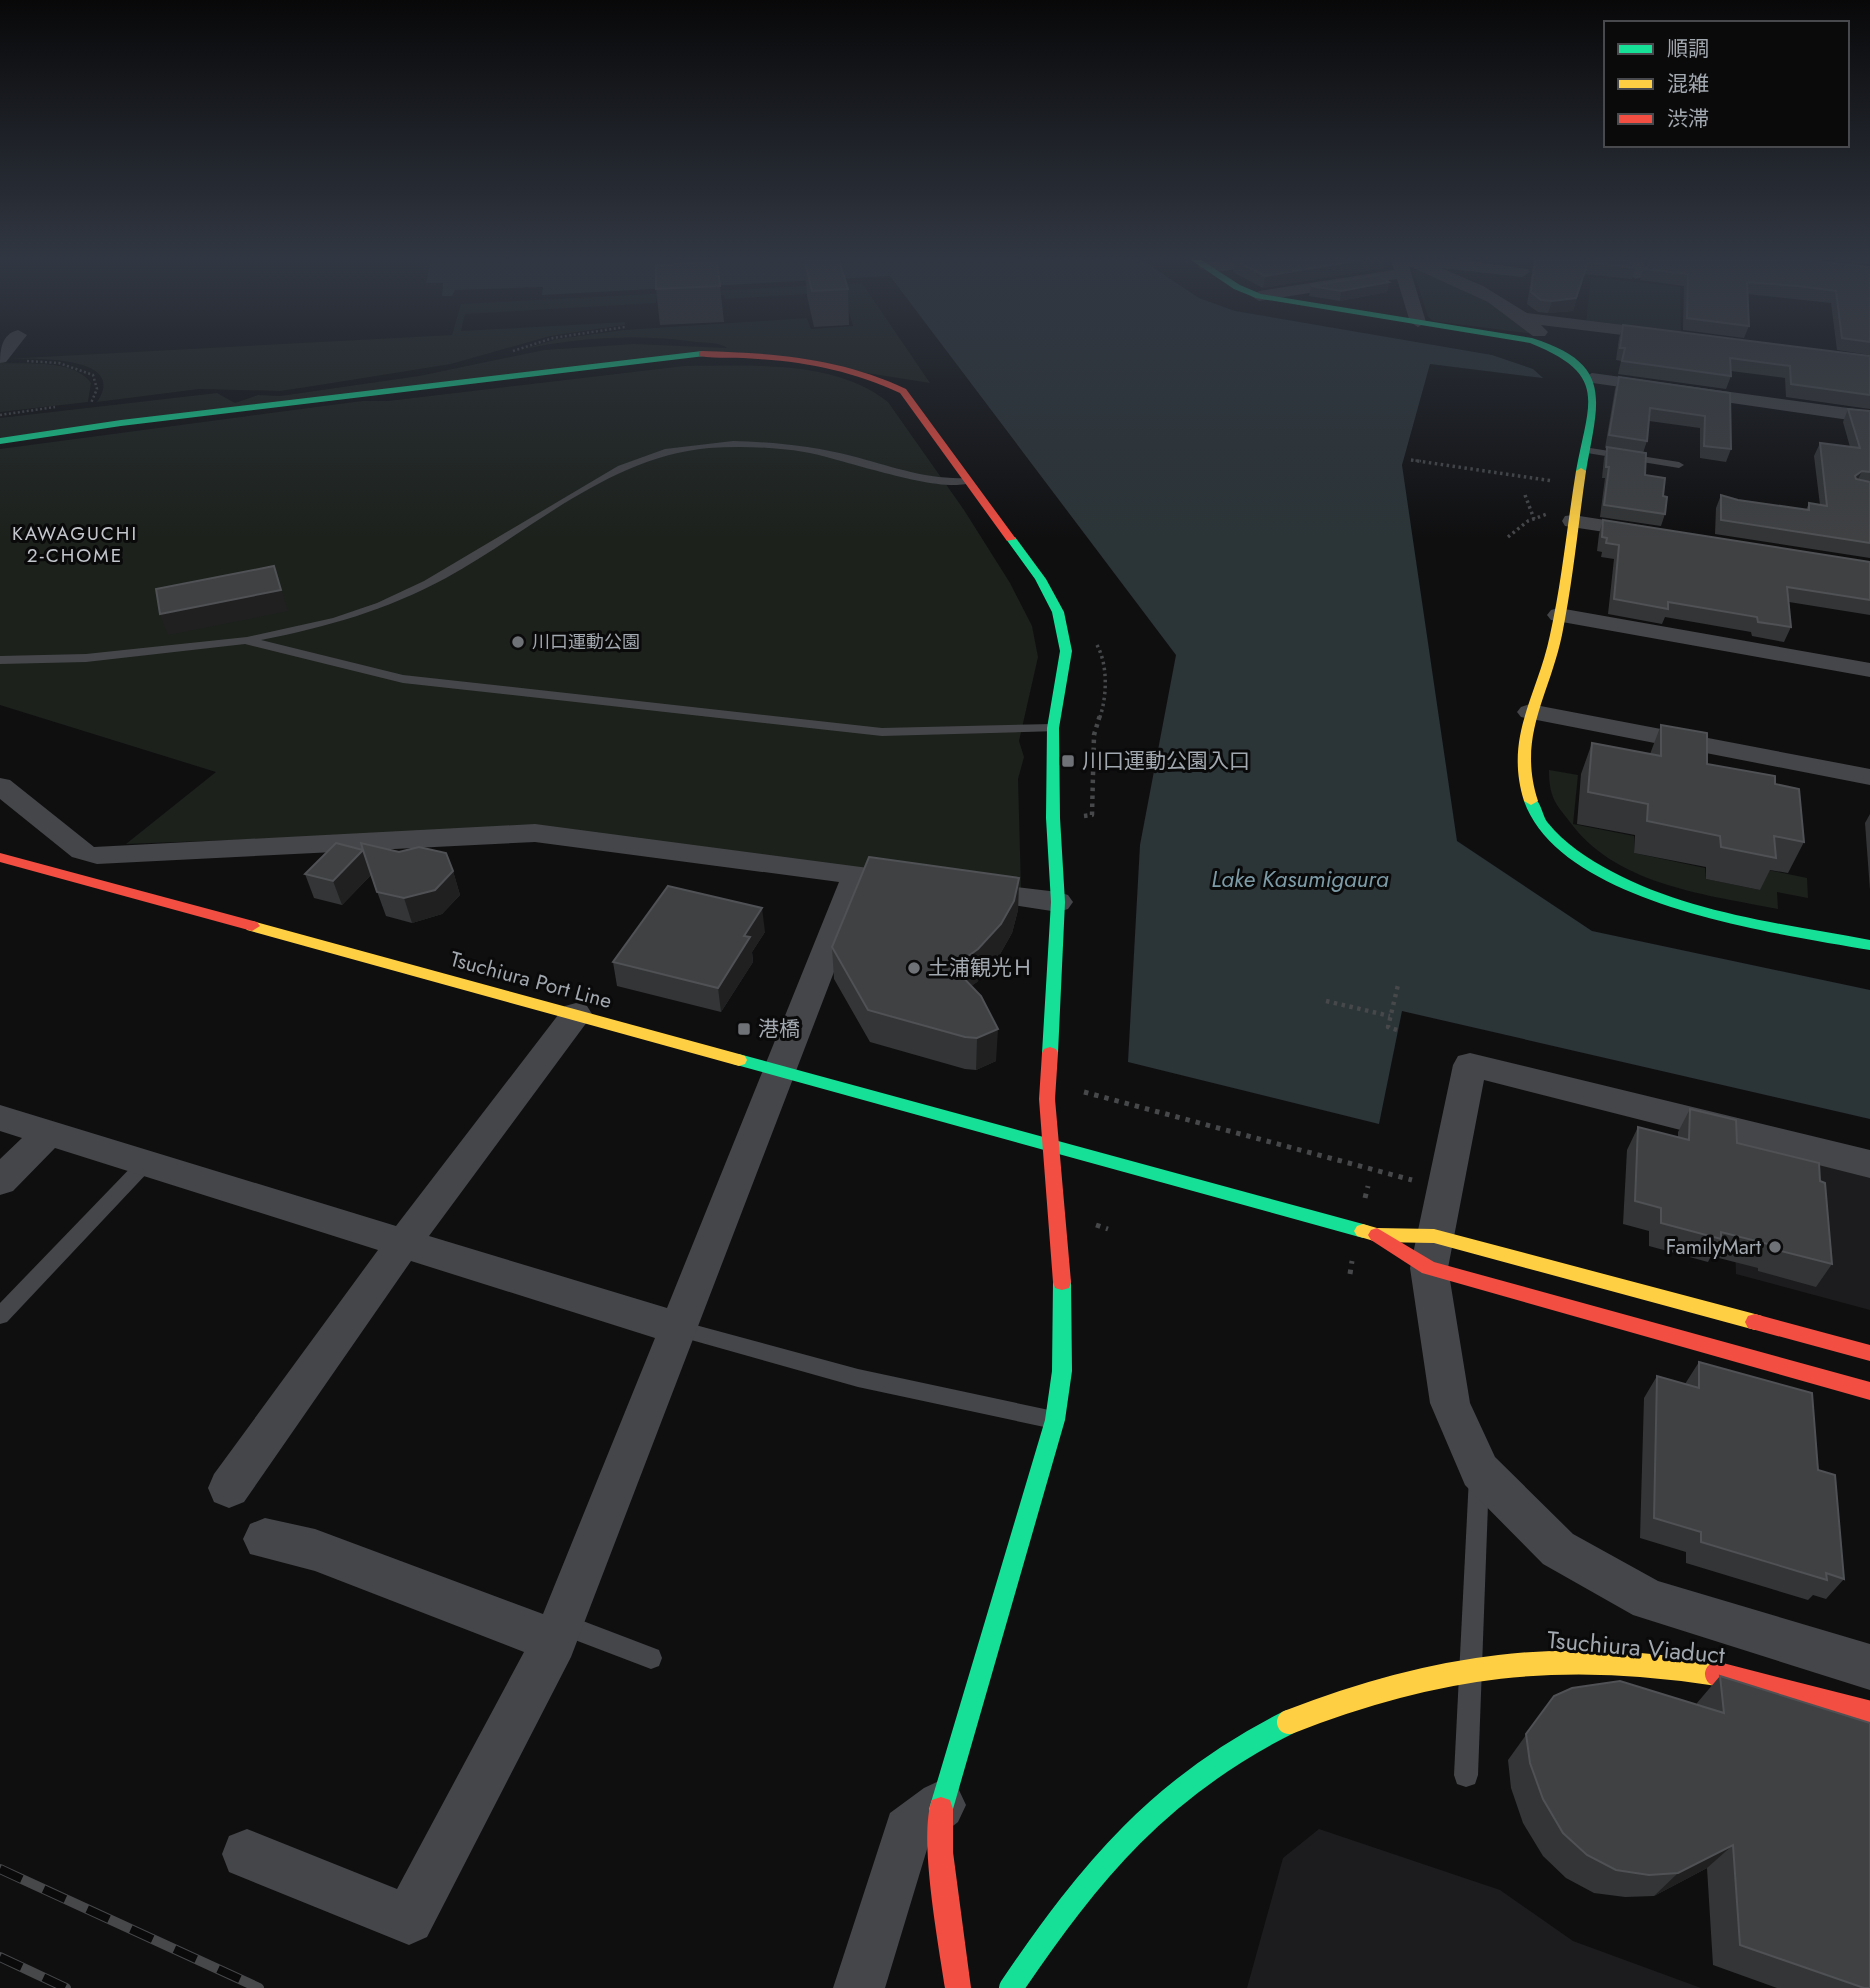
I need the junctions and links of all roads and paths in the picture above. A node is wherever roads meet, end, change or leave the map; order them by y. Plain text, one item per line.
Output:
1 (506, 353) edge
2 (1561, 353) edge
3 (502, 354) dead end
4 (27, 361) dead end
5 (1592, 378) junction
6 (91, 404) dead end
7 (1870, 417) edge
8 (0, 441) edge
9 (1584, 450) junction
10 (1411, 460) dead end
11 (1679, 465) dead end
12 (968, 481) junction
13 (1554, 481) dead end
14 (1525, 495) dead end
15 (1547, 514) dead end
16 (1534, 519) junction
17 (1573, 521) junction
18 (1663, 535) edge
19 (1508, 537) dead end
20 (1559, 615) junction
21 (245, 640) junction
22 (1096, 643) dead end
23 (0, 660) edge
24 (1870, 670) edge
25 (1530, 712) junction
26 (1053, 728) junction
27 (1870, 778) edge
28 (0, 786) edge
29 (1076, 816) dead end
30 (0, 857) edge
31 (856, 876) junction
32 (897, 881) edge
33 (951, 888) edge
34 (1059, 902) junction
35 (1870, 944) edge
36 (1398, 985) dead end
37 (1326, 1001) dead end
38 (576, 1014) junction
39 (1390, 1016) junction
40 (1397, 1030) dead end
41 (780, 1069) junction
42 (1082, 1079) dead end
43 (0, 1118) edge
44 (49, 1133) junction
45 (1051, 1147) junction
46 (145, 1164) junction
47 (1870, 1164) edge
48 (1415, 1168) dead end
49 (0, 1181) edge
50 (1377, 1235) junction
51 (402, 1245) junction
52 (1432, 1252) junction
53 (0, 1316) edge
54 (677, 1328) junction
55 (1870, 1353) edge
56 (1870, 1391) edge
57 (1055, 1420) junction
58 (1480, 1471) junction
59 (229, 1488) dead end
60 (265, 1539) dead end
61 (558, 1633) junction
62 (651, 1658) dead end
63 (1870, 1667) edge
64 (1870, 1713) edge
65 (1466, 1775) dead end
66 (941, 1805) junction
67 (247, 1854) dead end
68 (859, 1988) edge
69 (958, 1988) edge
70 (1011, 1988) edge

1 - 3 path
2 - 5 street
4 - 6 path
5 - 7 street
5 - 9 street
8 - 12 street
9 - 11 lane
9 - 17 street
10 - 13 path
12 - 21 lane
12 - 26 street
14 - 16 path
15 - 16 path
16 - 19 path
17 - 18 street
17 - 20 street
20 - 24 street
20 - 25 street
21 - 23 lane
21 - 26 lane
22 - 29 path
25 - 27 street
25 - 35 street
26 - 34 street
28 - 31 street
30 - 38 street, Tsuchiura Port Line
31 - 32 street
31 - 41 street
33 - 34 street
34 - 45 street
36 - 39 path
37 - 39 path
38 - 41 street, Tsuchiura Port Line
38 - 51 street
39 - 40 path
41 - 45 street, Tsuchiura Port Line
41 - 54 street
42 - 48 path
43 - 44 street
44 - 46 street
44 - 49 street
45 - 50 street, Tsuchiura Port Line
45 - 57 street
46 - 51 street
46 - 53 lane
47 - 52 street
50 - 52 street
50 - 52 street
51 - 54 street
51 - 59 street
52 - 55 street
52 - 56 street
52 - 58 street
54 - 57 lane
54 - 61 street
57 - 66 street
58 - 63 street
58 - 65 lane
60 - 61 street
61 - 62 lane
61 - 67 street
64 - 70 street, Tsuchiura Viaduct, bridge
66 - 68 street
66 - 69 street

